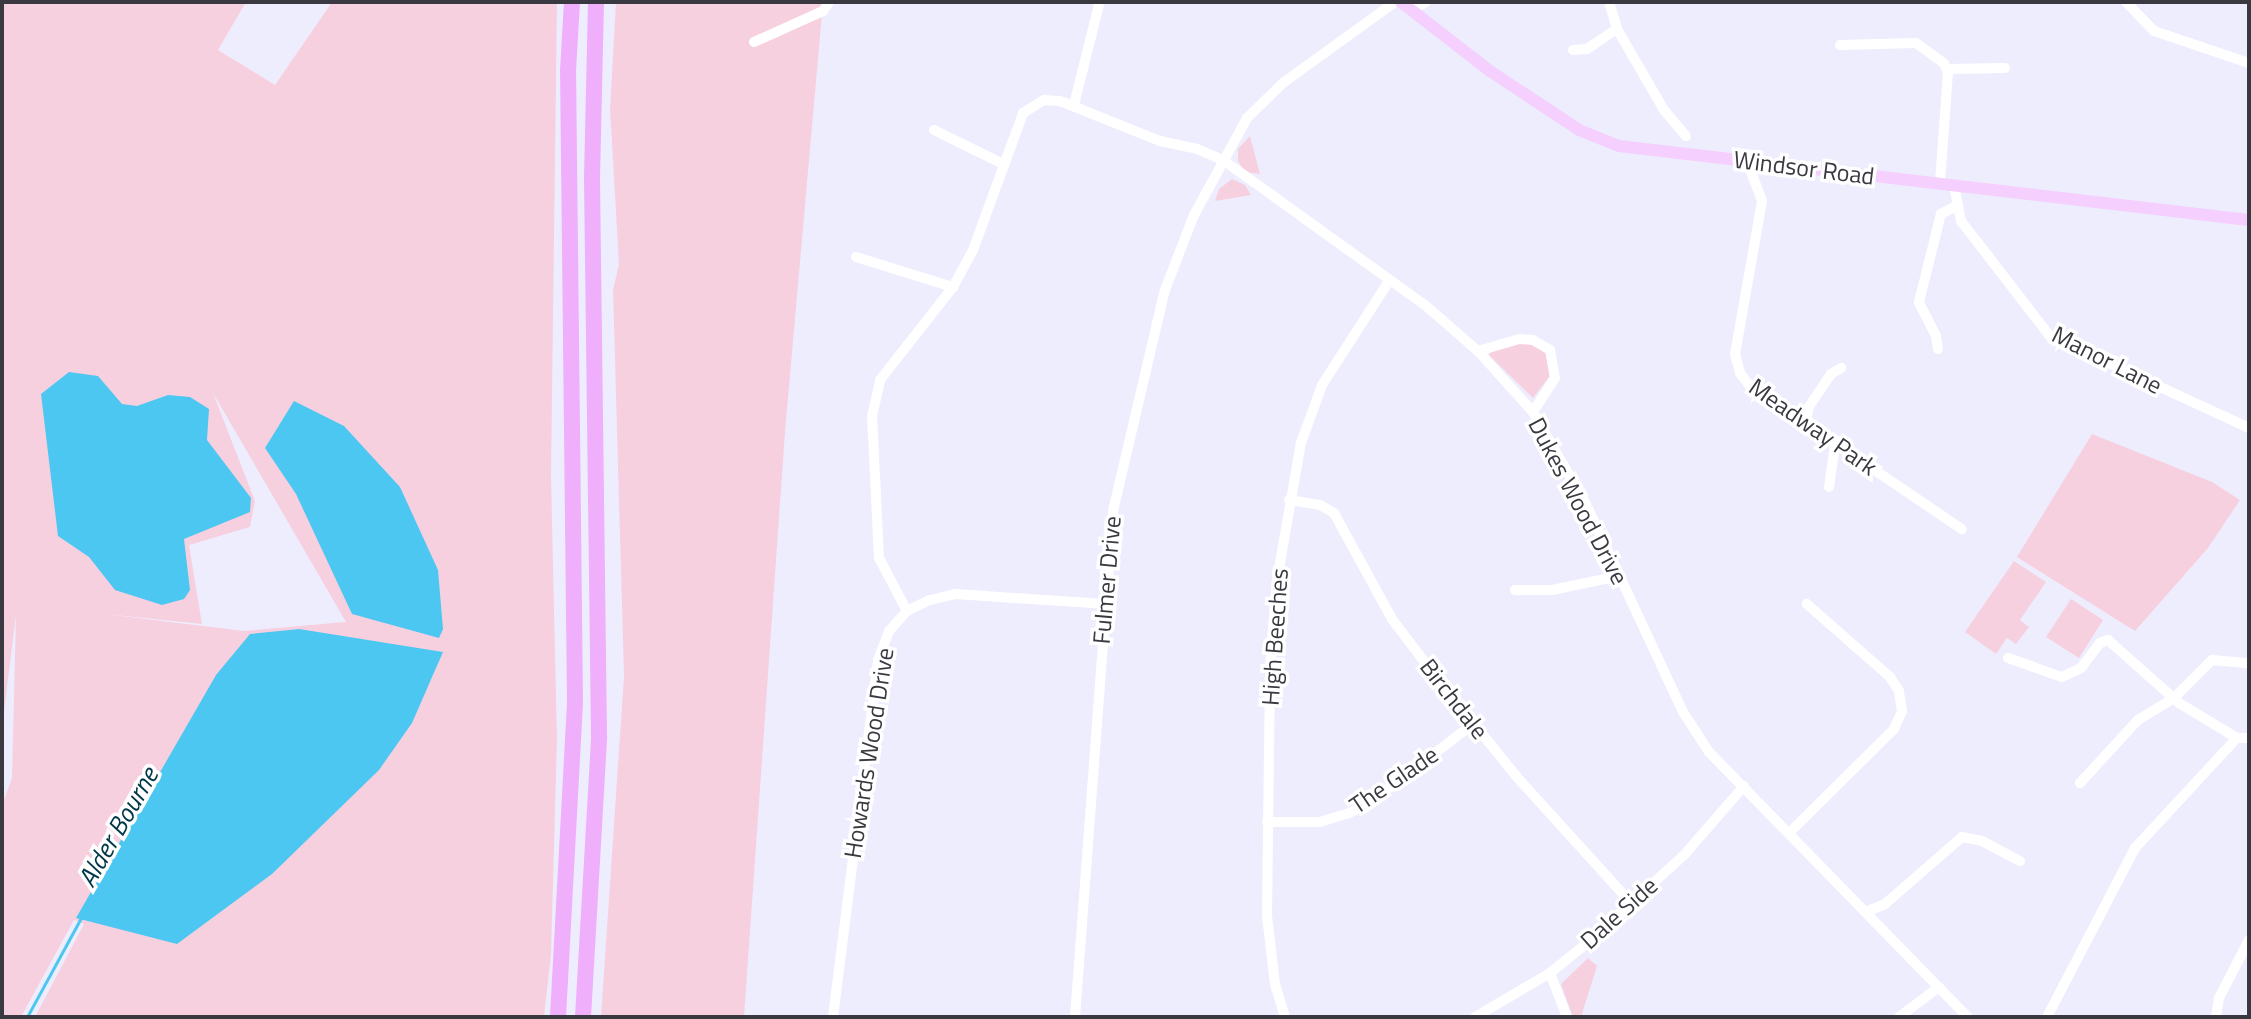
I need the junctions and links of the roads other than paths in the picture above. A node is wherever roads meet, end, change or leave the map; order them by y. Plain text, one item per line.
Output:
1 (572, 2) edge
2 (596, 2) edge
3 (829, 2) edge
4 (1398, 2) edge
5 (1426, 2) edge
6 (1609, 2) edge
7 (2126, 2) edge
8 (1099, 5) dead end
9 (1412, 10) junction
10 (1617, 29) junction
11 (754, 42) dead end
12 (1840, 45) dead end
13 (1573, 50) dead end
14 (2249, 63) edge
15 (2005, 68) dead end
16 (1947, 69) junction
17 (1074, 106) junction
18 (934, 130) dead end
19 (1686, 136) dead end
20 (1223, 160) junction
21 (1751, 161) junction
22 (1003, 164) junction
23 (1940, 183) junction
24 (1954, 185) junction
25 (1958, 205) junction
26 (2249, 220) edge
27 (856, 257) dead end
28 (1389, 281) junction
29 (953, 287) junction
30 (1938, 349) dead end
31 (1478, 351) junction
32 (1841, 368) dead end
33 (1533, 412) junction
34 (1800, 420) junction
35 (2249, 428) edge
36 (1835, 445) junction
37 (1829, 487) dead end
38 (1289, 499) junction
39 (1962, 529) dead end
40 (1619, 576) junction
41 (1515, 590) dead end
42 (1104, 604) junction
43 (1807, 604) dead end
44 (907, 611) junction
45 (2008, 657) dead end
46 (2249, 663) edge
47 (2174, 698) junction
48 (1473, 724) junction
49 (2243, 738) edge
50 (2080, 783) dead end
51 (1744, 786) junction
52 (1267, 822) junction
53 (1790, 832) junction
54 (2020, 861) dead end
55 (1631, 903) junction
56 (1868, 911) junction
57 (2249, 940) edge
58 (1550, 973) junction
59 (1939, 987) junction
60 (558, 1017) edge
61 (583, 1017) edge
62 (833, 1017) edge
63 (1075, 1017) edge
64 (1285, 1017) edge
65 (1475, 1017) edge
66 (1567, 1017) edge
67 (1899, 1017) edge
68 (1968, 1017) edge
69 (2047, 1017) edge
70 (2217, 1017) edge

1 - 60 highway
2 - 61 highway
3 - 11 street
4 - 9 main road, Windsor Road
4 - 20 street
5 - 9 street
6 - 10 street
7 - 14 street
8 - 17 street
9 - 21 main road, Windsor Road
10 - 13 street
10 - 19 street
12 - 16 street
15 - 16 street
16 - 23 street
17 - 20 street, Dukes Wood Drive
17 - 22 street, Dukes Wood Drive
18 - 22 street
20 - 28 street, Dukes Wood Drive
20 - 42 street, Fulmer Drive
21 - 23 main road, Windsor Road
21 - 34 street, Meadway Park
22 - 29 street
23 - 24 main road, Windsor Road
24 - 25 street, Manor Lane
24 - 26 main road, Windsor Road
25 - 30 street
25 - 35 street, Manor Lane
27 - 29 street
28 - 31 street, Dukes Wood Drive
28 - 38 street, High Beeches
29 - 44 street
31 - 33 street, Dukes Wood Drive
31 - 33 street
32 - 34 street
33 - 40 street, Dukes Wood Drive
34 - 36 street, Meadway Park
36 - 37 street
36 - 39 street, Meadway Park
38 - 48 street, Birchdale
38 - 52 street, High Beeches
40 - 41 street
40 - 51 street, Dukes Wood Drive
42 - 44 street
42 - 63 street, Fulmer Drive
43 - 53 street
44 - 62 street, Howards Wood Drive
45 - 47 street
46 - 47 street
47 - 49 street
47 - 50 street
48 - 52 street, The Glade
48 - 55 street, Birchdale
49 - 69 street
51 - 53 street, Dukes Wood Drive
51 - 55 street, Dale Side
52 - 64 street, High Beeches
53 - 56 street, Dukes Wood Drive
54 - 56 street
55 - 58 street, Dale Side
56 - 59 street, Dukes Wood Drive
57 - 70 street
58 - 65 street, Dale Side
58 - 66 street
59 - 67 street
59 - 68 street, Dukes Wood Drive

